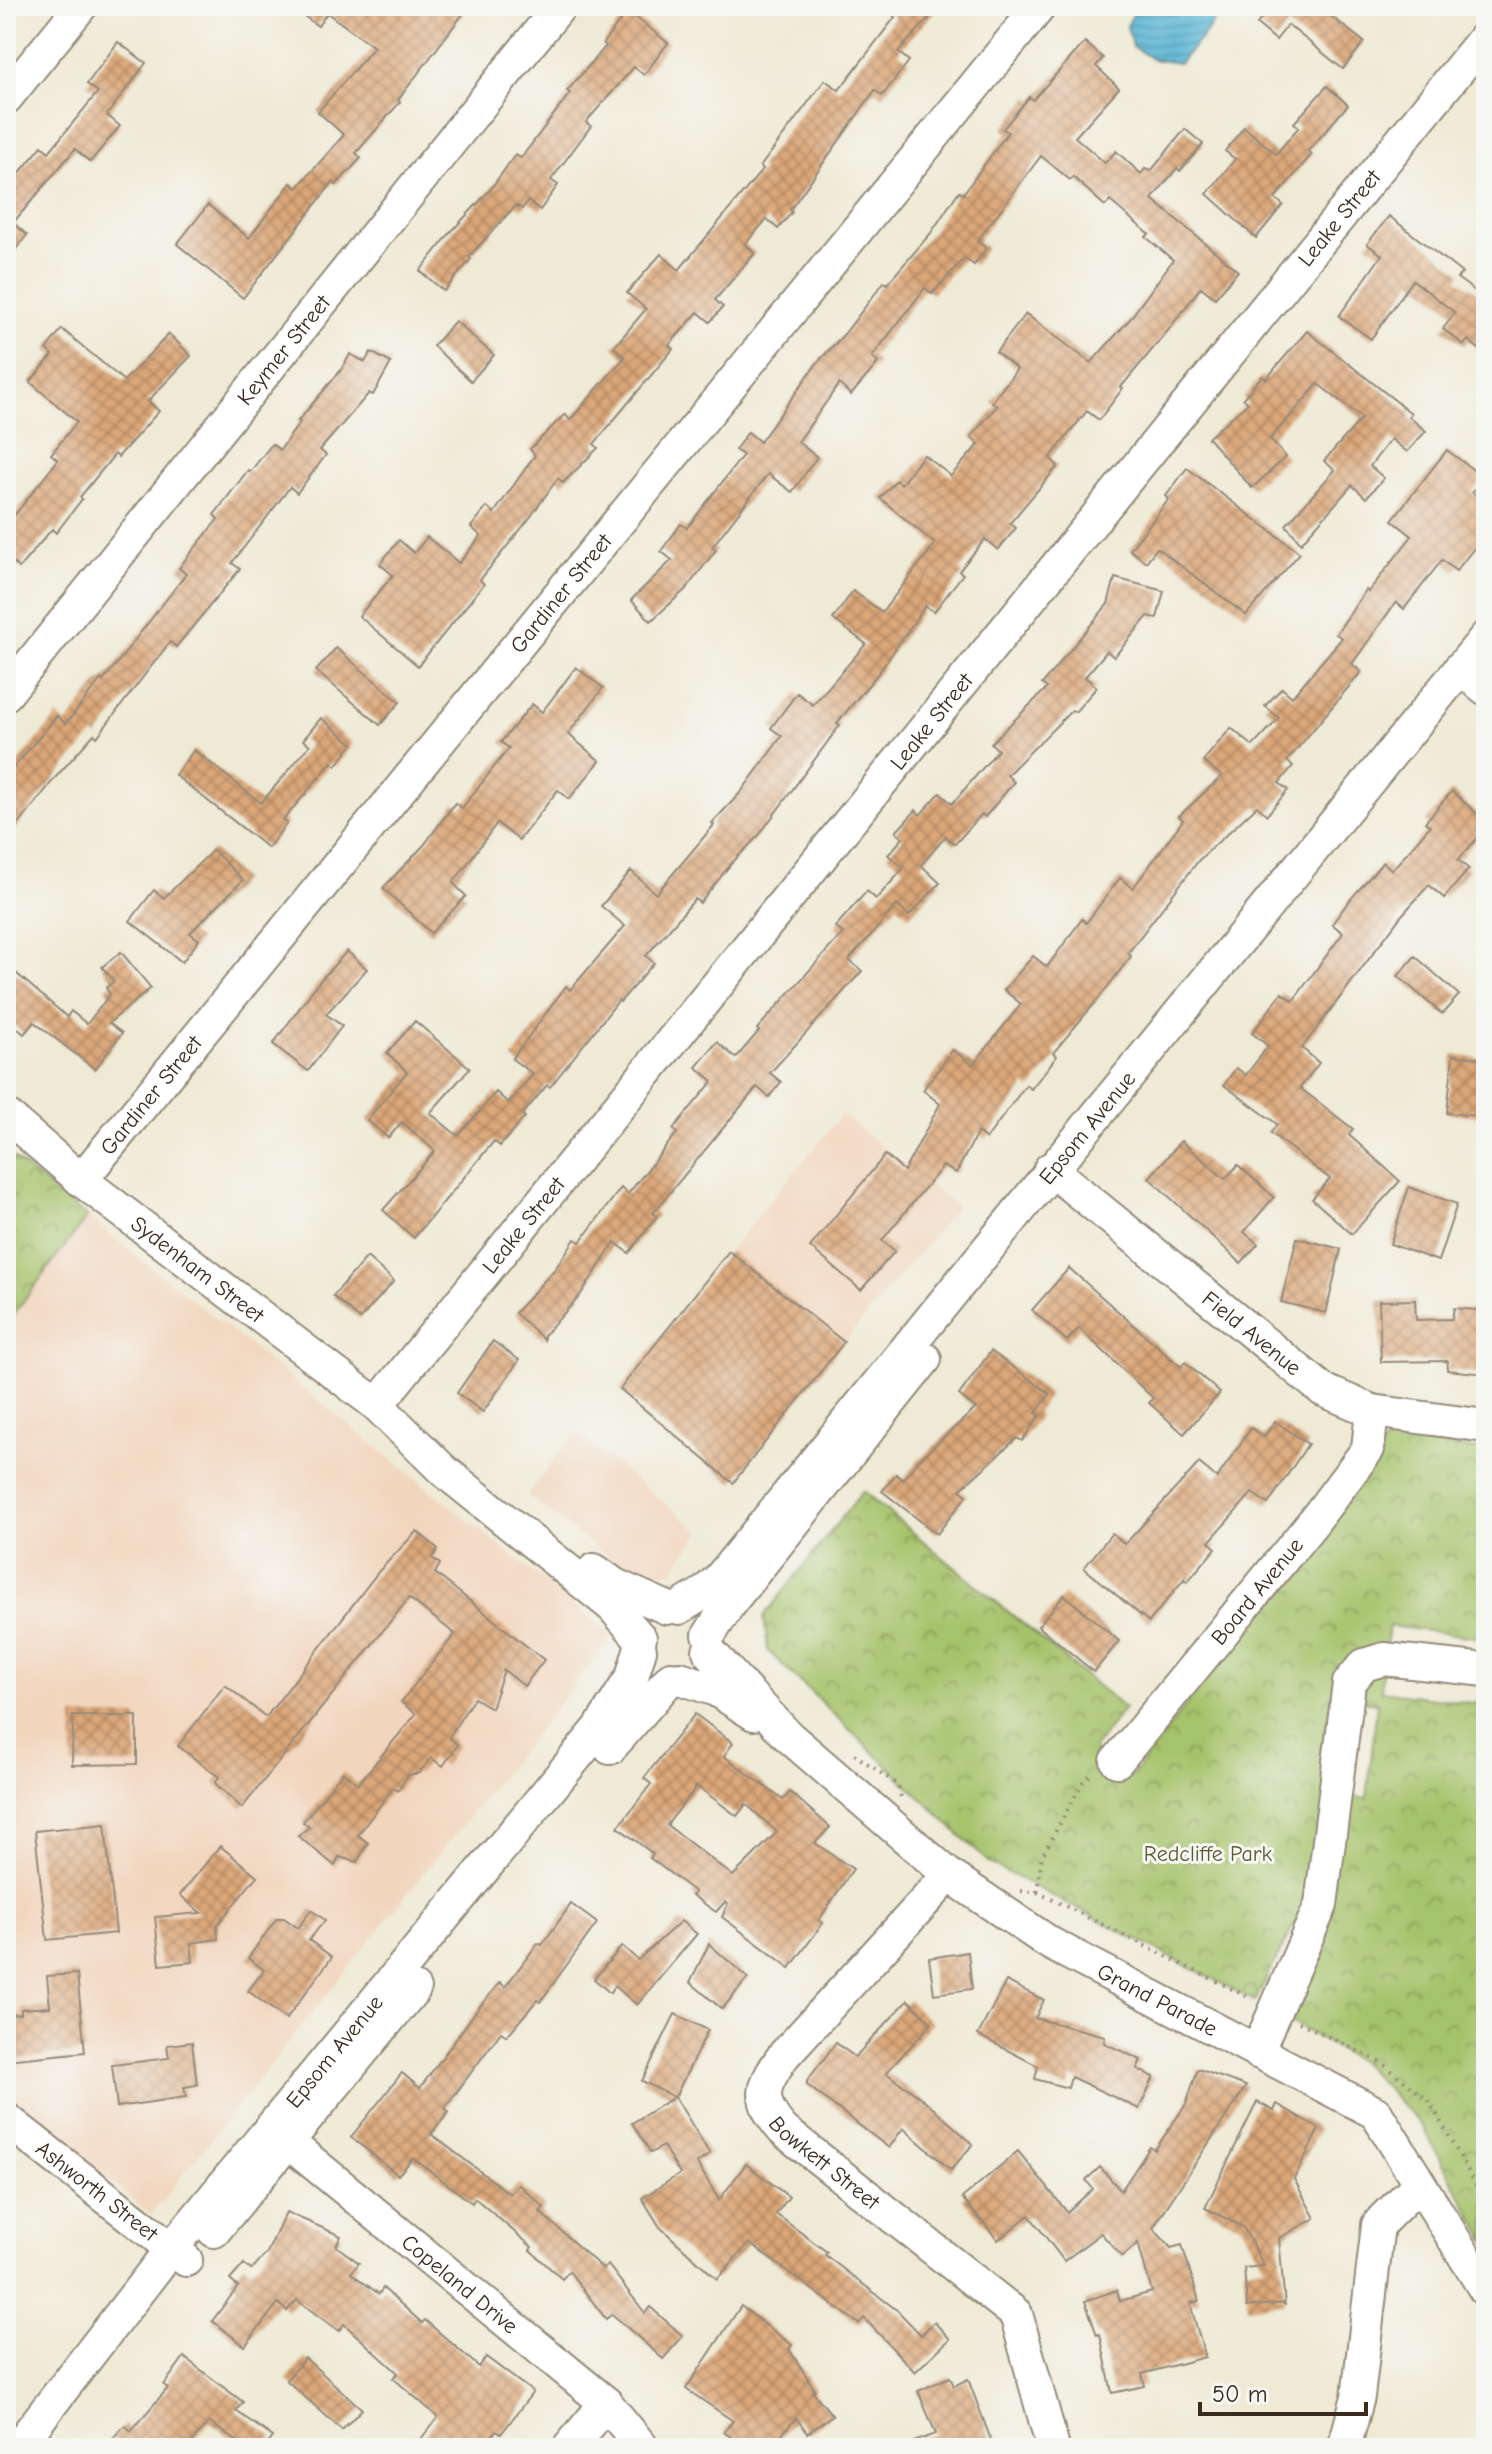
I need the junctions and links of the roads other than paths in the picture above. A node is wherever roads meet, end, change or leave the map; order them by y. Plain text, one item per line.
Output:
1 (81, 6) edge
2 (560, 6) edge
3 (1040, 6) edge
4 (1486, 36) edge
5 (6, 98) edge
6 (1486, 637) edge
7 (1477, 676) edge
8 (6, 694) edge
9 (6, 1115) edge
10 (1059, 1176) junction
11 (81, 1180) junction
12 (1372, 1411) junction
13 (385, 1412) junction
14 (1486, 1426) edge
15 (673, 1608) junction
16 (709, 1643) junction
17 (640, 1644) junction
18 (1486, 1670) edge
19 (675, 1678) junction
20 (787, 1735) junction
21 (1117, 1761) road end
22 (949, 1875) junction
23 (1257, 2052) junction
24 (6, 2119) edge
25 (280, 2135) junction
26 (1419, 2184) junction
27 (180, 2255) junction
28 (1486, 2291) edge
29 (606, 2403) junction
30 (27, 2446) edge
31 (569, 2448) edge
32 (643, 2448) edge
33 (1053, 2448) edge
34 (1344, 2448) edge

1 - 5 street
2 - 8 street, Keymer Street
3 - 11 street, Gardiner Street
4 - 13 street, Leake Street
6 - 7 street, Epsom Avenue
7 - 10 street, Epsom Avenue
9 - 11 street, Sydenham Street
10 - 12 street, Field Avenue
10 - 15 street, Epsom Avenue
10 - 16 street, Epsom Avenue
11 - 13 street, Sydenham Street
12 - 14 street, Field Avenue
12 - 21 street, Board Avenue
13 - 15 street, Sydenham Street
13 - 17 street, Sydenham Street
15 - 16 street
15 - 17 street
16 - 19 street
16 - 20 street, Grand Parade
17 - 19 street
17 - 25 street, Epsom Avenue
18 - 23 street
19 - 20 street, Grand Parade
19 - 25 street, Epsom Avenue
20 - 22 street, Grand Parade
22 - 23 street, Grand Parade
22 - 33 street, Bowkett Street
23 - 26 street, Grand Parade
24 - 27 street, Ashworth Street
25 - 27 street, Epsom Avenue
25 - 29 street, Copeland Drive
26 - 28 street, Grand Parade
26 - 34 street
27 - 30 street, Epsom Avenue
29 - 31 street
29 - 32 street, Copeland Drive

